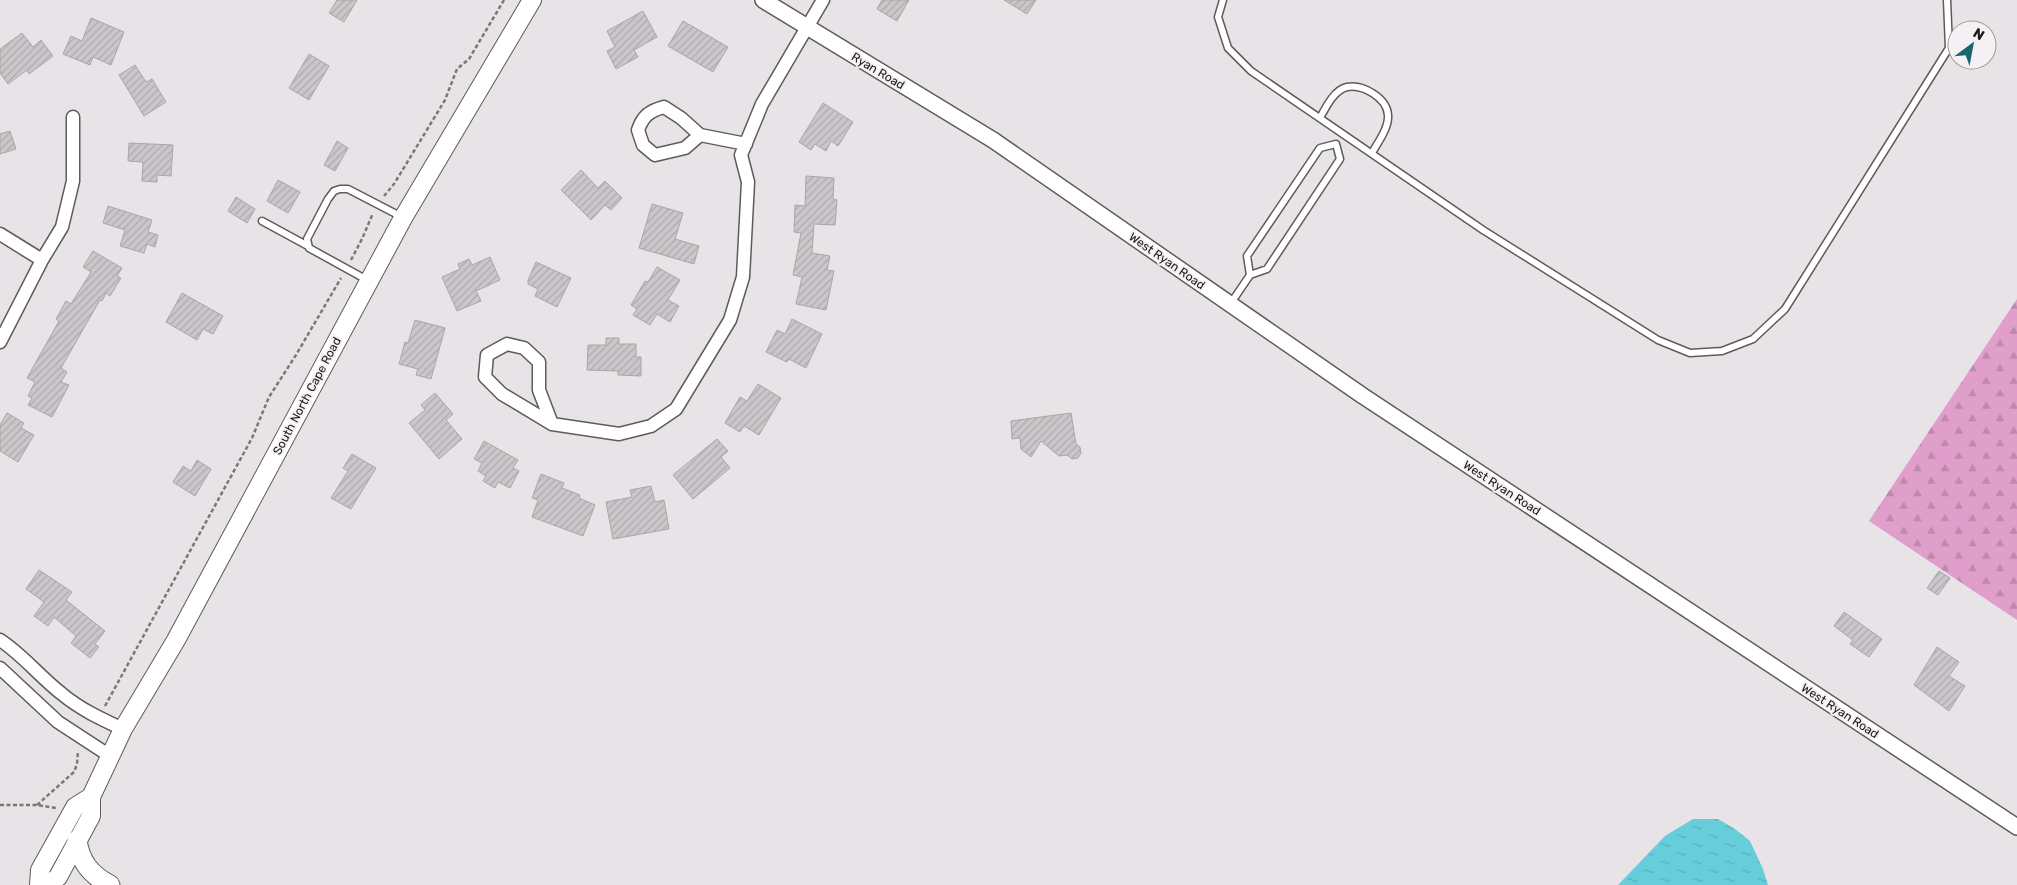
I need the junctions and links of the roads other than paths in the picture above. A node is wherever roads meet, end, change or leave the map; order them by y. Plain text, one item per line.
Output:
1 (532, 0) edge
2 (763, 0) edge
3 (823, 0) edge
4 (1223, 0) edge
5 (1947, 0) edge
6 (806, 28) junction
7 (72, 117) dead end
8 (1320, 118) junction
9 (1343, 133) junction
10 (700, 135) junction
11 (993, 140) joint
12 (746, 144) junction
13 (1336, 144) junction
14 (1372, 153) junction
15 (403, 218) junction
16 (262, 221) dead end
17 (0, 234) edge
18 (308, 246) junction
19 (42, 260) junction
20 (1250, 275) junction
21 (369, 281) junction
22 (1231, 304) junction
23 (0, 342) edge
24 (552, 424) junction
25 (0, 640) edge
26 (0, 668) edge
27 (123, 729) junction
28 (110, 756) junction
29 (91, 797) junction
30 (2017, 828) edge
31 (77, 840) junction
32 (39, 885) edge
33 (48, 885) edge
34 (110, 885) edge

1 - 15 main road, South North Cape Road
2 - 6 street, Ryan Road
3 - 6 street
4 - 8 lane
5 - 14 lane
6 - 11 street, Ryan Road
6 - 12 street
7 - 19 street
8 - 9 lane
8 - 14 lane
9 - 13 lane
9 - 14 lane
10 - 10 street
10 - 12 street
11 - 22 street, West Ryan Road
12 - 24 street
13 - 20 lane
13 - 20 lane
15 - 18 lane
15 - 21 main road, South North Cape Road
16 - 18 lane
17 - 19 street
18 - 21 lane
19 - 23 street
20 - 22 lane
21 - 27 main road, South North Cape Road
22 - 30 street, West Ryan Road
24 - 24 street
25 - 27 street
26 - 28 street
27 - 28 main road, South North Cape Road
28 - 29 main road, South North Cape Road
29 - 31 main road, South North Cape Road
29 - 32 main road, South North Cape Road
31 - 33 main road, South North Cape Road
31 - 34 main road

